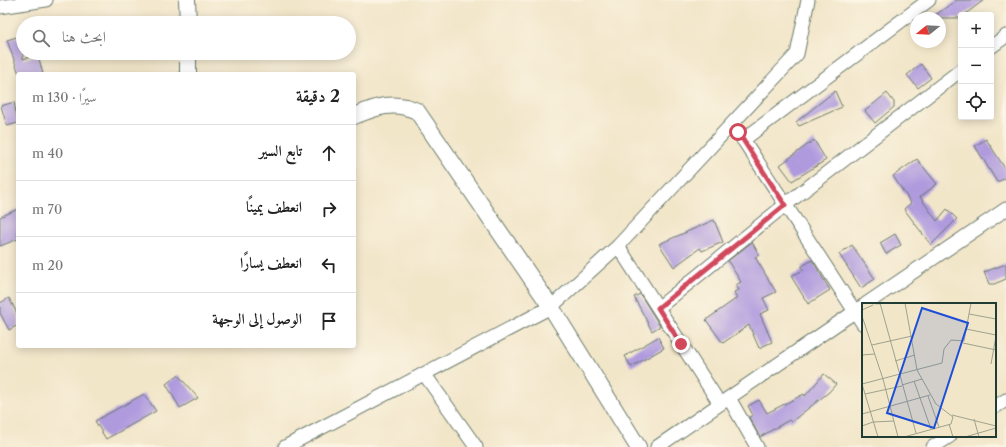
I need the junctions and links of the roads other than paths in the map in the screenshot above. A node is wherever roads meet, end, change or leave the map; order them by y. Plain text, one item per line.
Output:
1 (46, 0) edge
2 (187, 0) edge
3 (808, 0) edge
4 (929, 0) edge
5 (0, 7) edge
6 (188, 16) edge
7 (1006, 36) edge
8 (994, 45) edge
9 (188, 60) edge
10 (188, 72) edge
11 (958, 72) edge
12 (356, 115) edge
13 (732, 124) junction
14 (743, 140) junction
15 (785, 205) junction
16 (1006, 209) edge
17 (618, 246) junction
18 (867, 303) edge
19 (551, 307) junction
20 (658, 308) junction
21 (859, 309) edge
22 (862, 320) edge
23 (425, 374) junction
24 (1006, 400) edge
25 (724, 401) junction
26 (996, 406) edge
27 (285, 447) edge
28 (476, 447) edge
29 (638, 447) edge
30 (657, 447) edge
31 (757, 447) edge

1 - 5 street
2 - 6 street
3 - 13 street
4 - 14 street
7 - 8 street
9 - 10 street
11 - 15 street
12 - 19 street
13 - 14 street
13 - 17 street
14 - 15 street
15 - 20 street
15 - 21 street
16 - 18 street
17 - 19 street
17 - 20 street
19 - 23 street
19 - 29 street
20 - 25 street
21 - 22 street
21 - 25 street
23 - 27 street
23 - 28 street
24 - 26 street
25 - 30 street
25 - 31 street

